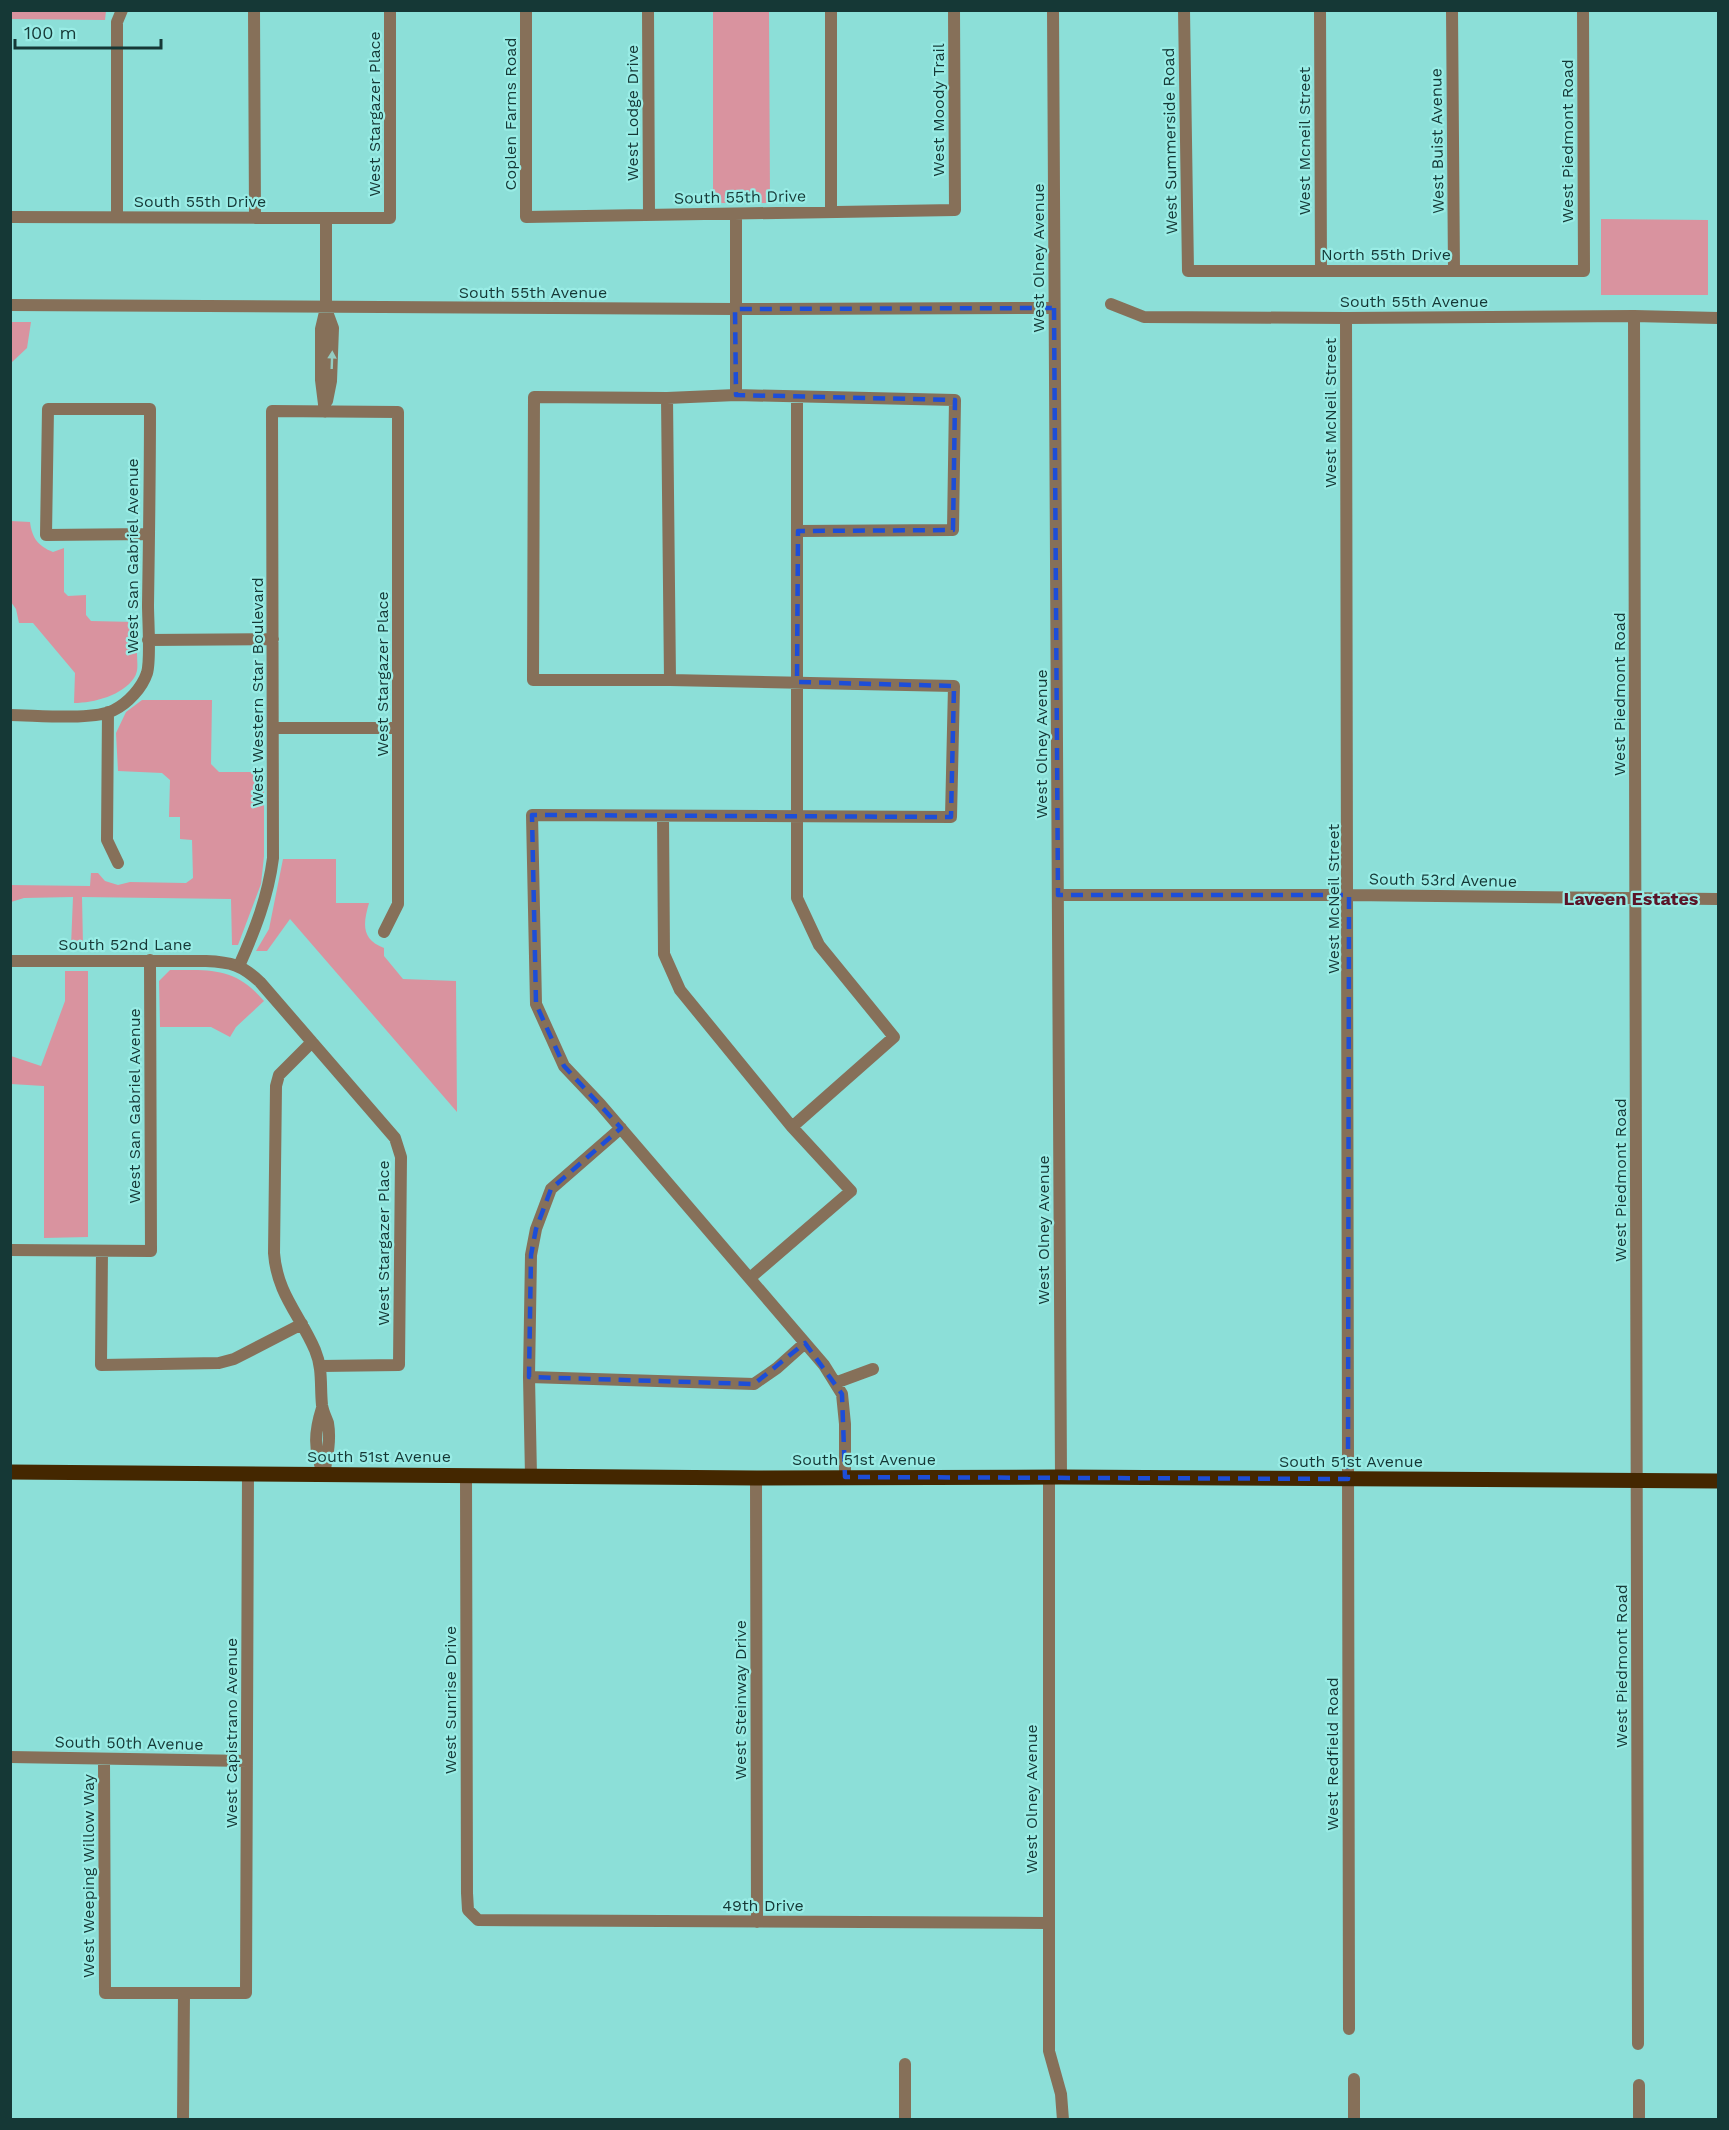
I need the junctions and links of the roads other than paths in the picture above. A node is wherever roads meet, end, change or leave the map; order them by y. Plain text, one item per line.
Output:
1 (122, 10) edge
2 (254, 10) edge
3 (390, 10) edge
4 (526, 10) edge
5 (648, 10) edge
6 (831, 10) edge
7 (954, 10) edge
8 (1053, 10) edge
9 (1184, 10) edge
10 (1320, 10) edge
11 (1452, 10) edge
12 (1582, 10) edge
13 (955, 210) joint
14 (831, 212) junction
15 (736, 214) junction
16 (649, 215) junction
17 (10, 217) edge
18 (117, 217) junction
19 (526, 217) joint
20 (255, 218) junction
21 (326, 218) junction
22 (390, 218) joint
23 (1188, 270) joint
24 (1321, 270) junction
25 (1454, 271) junction
26 (1584, 271) joint
27 (1112, 304) dead end
28 (10, 305) edge
29 (326, 308) junction
30 (1054, 308) junction
31 (735, 309) junction
32 (1634, 316) junction
33 (1346, 318) junction
34 (1719, 318) edge
35 (736, 395) junction
36 (797, 397) junction
37 (667, 398) junction
38 (325, 412) junction
39 (798, 531) junction
40 (149, 534) junction
41 (273, 639) junction
42 (148, 640) junction
43 (670, 680) junction
44 (797, 682) junction
45 (108, 712) junction
46 (10, 716) edge
47 (274, 728) junction
48 (398, 728) junction
49 (663, 816) junction
50 (798, 816) junction
51 (118, 863) dead end
52 (1349, 895) junction
53 (1058, 896) junction
54 (1636, 898) junction
55 (1719, 899) edge
56 (384, 932) dead end
57 (150, 960) junction
58 (10, 961) edge
59 (239, 966) junction
60 (312, 1042) junction
61 (792, 1127) junction
62 (621, 1128) junction
63 (10, 1250) edge
64 (102, 1251) junction
65 (750, 1278) junction
66 (302, 1324) junction
67 (805, 1343) junction
68 (321, 1366) junction
69 (873, 1369) dead end
70 (529, 1377) junction
71 (835, 1383) junction
72 (10, 1472) edge
73 (248, 1473) junction
74 (324, 1474) junction
75 (466, 1475) junction
76 (531, 1476) junction
77 (1055, 1477) junction
78 (756, 1478) junction
79 (845, 1478) junction
80 (1348, 1479) junction
81 (1637, 1480) junction
82 (1719, 1481) edge
83 (10, 1757) edge
84 (104, 1759) junction
85 (247, 1761) junction
86 (478, 1920) joint
87 (757, 1922) junction
88 (1047, 1923) junction
89 (184, 1994) junction
90 (1349, 2029) dead end
91 (1638, 2044) dead end
92 (905, 2064) dead end
93 (1354, 2079) dead end
94 (1639, 2085) dead end
95 (183, 2120) edge
96 (906, 2120) edge
97 (1063, 2120) edge
98 (1354, 2120) edge
99 (1639, 2120) edge

1 - 18 street
2 - 20 street
3 - 22 street, West Stargazer Place
4 - 19 street, Coplen Farms Road
5 - 16 street, West Lodge Drive
6 - 14 street
7 - 13 street, West Moody Trail
8 - 30 street, West Olney Avenue
9 - 23 street, West Summerside Road
10 - 24 street, West Mcneil Street
11 - 25 street, West Buist Avenue
12 - 26 street, West Piedmont Road
13 - 14 street, South 55th Drive
14 - 15 street, South 55th Drive
15 - 16 street, South 55th Drive
15 - 31 street
16 - 19 street, South 55th Drive
17 - 18 street, South 55th Drive
18 - 20 street, South 55th Drive
20 - 21 street, South 55th Drive
21 - 22 street, South 55th Drive
21 - 29 street
23 - 24 street, North 55th Drive
24 - 25 street, North 55th Drive
25 - 26 street, North 55th Drive
27 - 33 street, South 55th Avenue
28 - 29 street, South 55th Avenue
29 - 31 street, South 55th Avenue
29 - 38 street
30 - 31 street, South 55th Avenue
30 - 53 street, West Olney Avenue
31 - 35 street
32 - 33 street, South 55th Avenue
32 - 34 street, South 55th Avenue
32 - 54 street, West Piedmont Road
33 - 52 street, West McNeil Street
35 - 36 street
35 - 37 street
36 - 39 street
36 - 39 street
37 - 43 street
37 - 43 street
38 - 41 street, West Western Star Boulevard
38 - 48 street, West Stargazer Place
39 - 44 street
40 - 40 street, West San Gabriel Avenue
40 - 42 street, West San Gabriel Avenue
41 - 42 street
41 - 47 street, West Western Star Boulevard
42 - 45 street, West San Gabriel Avenue
43 - 44 street
44 - 50 street
44 - 50 street
45 - 46 street
45 - 51 street
47 - 48 street
47 - 59 street, West Western Star Boulevard
48 - 56 street, West Stargazer Place
49 - 50 street
49 - 61 street
49 - 62 street
50 - 61 street
52 - 53 street, South 53rd Avenue
52 - 54 street, South 53rd Avenue
52 - 80 street, West McNeil Street
53 - 77 street, West Olney Avenue
54 - 55 street, South 53rd Avenue
54 - 81 street, West Piedmont Road
57 - 58 street, South 52nd Lane
57 - 59 street, South 52nd Lane
57 - 64 street, West San Gabriel Avenue
59 - 60 street, West Stargazer Place
60 - 66 street
60 - 68 street, West Stargazer Place
61 - 65 street
62 - 65 street
62 - 70 street
63 - 64 street
64 - 66 street
65 - 67 street
66 - 68 street
67 - 70 street
67 - 71 street
68 - 74 street
69 - 71 street
70 - 76 street
71 - 79 street
72 - 73 main road, South 51st Avenue
73 - 74 main road, South 51st Avenue
73 - 85 street, West Capistrano Avenue
74 - 75 main road, South 51st Avenue
75 - 76 main road, South 51st Avenue
75 - 86 street, West Sunrise Drive
76 - 78 main road, South 51st Avenue
77 - 79 main road, South 51st Avenue
77 - 80 main road, South 51st Avenue
77 - 88 street, West Olney Avenue
78 - 79 main road, South 51st Avenue
78 - 87 street, West Steinway Drive
80 - 81 main road, South 51st Avenue
80 - 90 street, West Redfield Road
81 - 82 main road, South 51st Avenue
81 - 91 street, West Piedmont Road
83 - 84 street, South 50th Avenue
84 - 85 street, South 50th Avenue
84 - 89 street, West Weeping Willow Way
85 - 89 street, West Capistrano Avenue
86 - 87 street, 49th Drive
87 - 88 street, 49th Drive
88 - 97 street, West Olney Avenue
89 - 95 street
92 - 96 street
93 - 98 street
94 - 99 street

